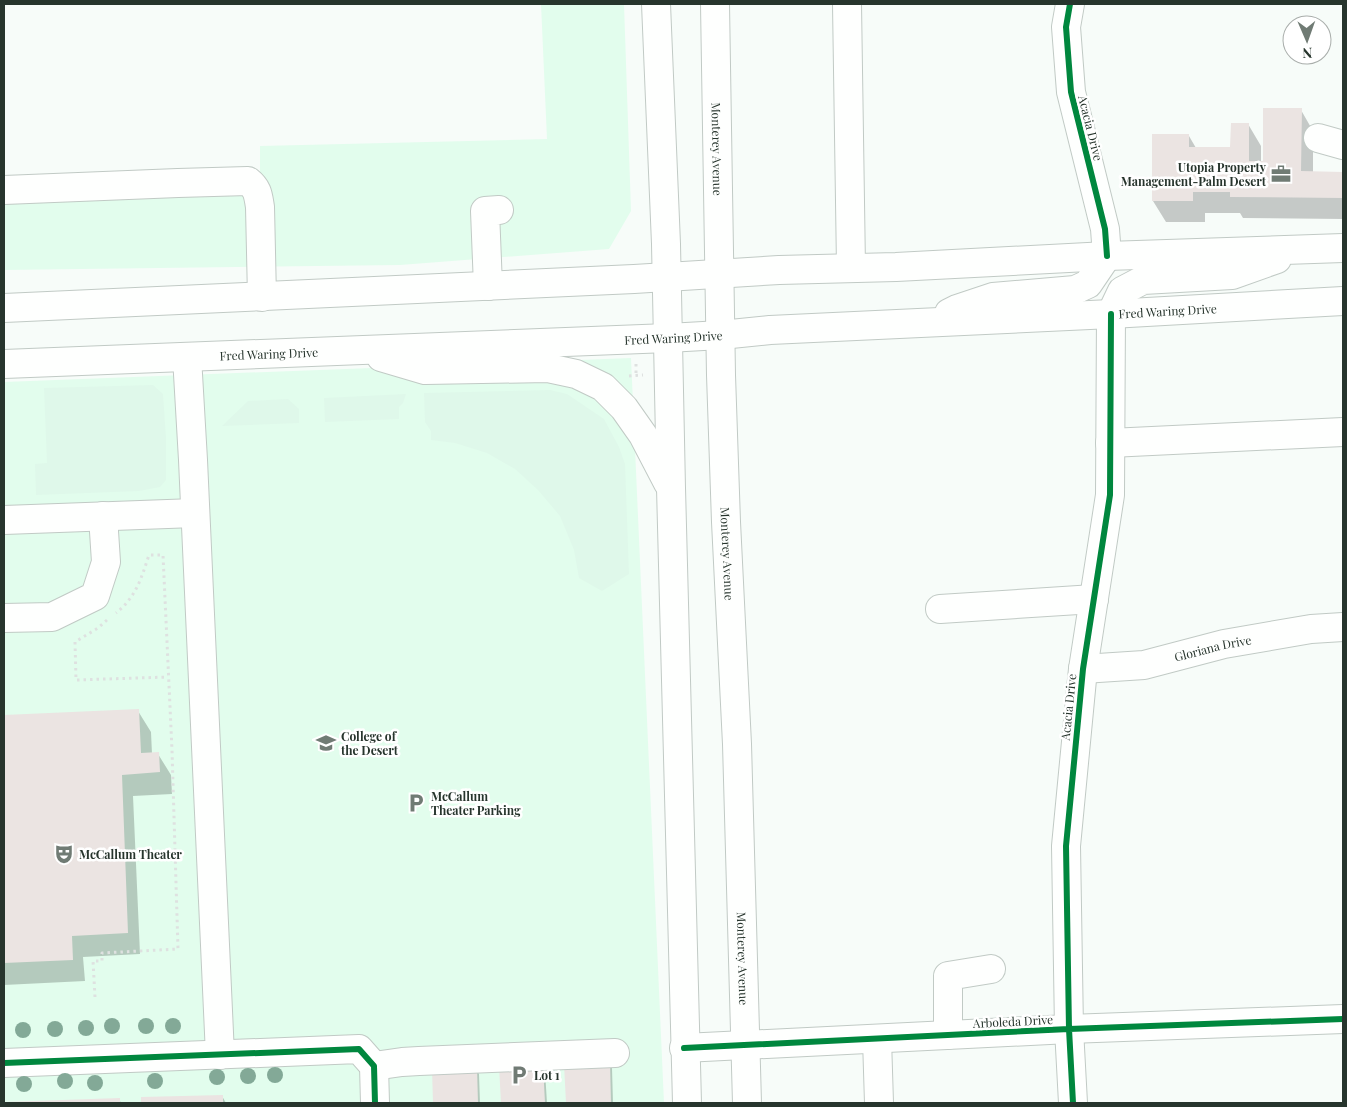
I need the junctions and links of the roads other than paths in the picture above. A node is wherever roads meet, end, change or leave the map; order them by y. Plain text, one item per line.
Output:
1 (656, 4) edge
2 (715, 4) edge
3 (847, 4) edge
4 (1070, 4) edge
5 (1318, 138) dead end
6 (1343, 145) edge
7 (4, 190) edge
8 (500, 210) dead end
9 (1343, 248) edge
10 (1311, 249) junction
11 (1107, 256) junction
12 (851, 267) junction
13 (719, 274) junction
14 (666, 277) junction
15 (488, 286) junction
16 (262, 297) junction
17 (1343, 301) edge
18 (4, 308) edge
19 (1111, 314) junction
20 (932, 322) junction
21 (721, 335) junction
22 (668, 338) junction
23 (360, 351) junction
24 (187, 357) junction
25 (4, 364) edge
26 (1343, 432) edge
27 (1110, 443) junction
28 (671, 488) junction
29 (195, 513) junction
30 (103, 516) junction
31 (4, 520) edge
32 (1094, 598) junction
33 (940, 609) dead end
34 (4, 618) edge
35 (1343, 627) edge
36 (1083, 669) junction
37 (990, 969) dead end
38 (1343, 1019) edge
39 (1069, 1029) junction
40 (948, 1035) junction
41 (876, 1039) junction
42 (744, 1045) junction
43 (684, 1048) junction
44 (615, 1053) dead end
45 (220, 1055) junction
46 (4, 1063) edge
47 (374, 1066) junction
48 (375, 1103) edge
49 (687, 1103) edge
50 (747, 1103) edge
51 (879, 1103) edge
52 (1073, 1103) edge

1 - 14 main road
2 - 13 main road, Monterey Avenue
3 - 12 main road
4 - 11 main road, Acacia Drive
5 - 6 main road
7 - 16 main road
8 - 15 main road
9 - 10 main road
10 - 11 main road
10 - 19 main road
11 - 12 main road
11 - 20 main road
12 - 13 main road
13 - 14 main road
13 - 21 main road, Monterey Avenue
14 - 15 main road
14 - 22 main road
15 - 16 main road
16 - 18 main road
17 - 19 main road, Fred Waring Drive
19 - 20 main road, Fred Waring Drive
19 - 27 main road, Acacia Drive
20 - 21 main road, Fred Waring Drive
21 - 22 main road, Fred Waring Drive
21 - 42 main road, Monterey Avenue
22 - 23 main road, Fred Waring Drive
22 - 28 main road
23 - 24 main road, Fred Waring Drive
23 - 28 main road
24 - 25 main road, Fred Waring Drive
24 - 29 main road
26 - 27 main road
27 - 32 main road, Acacia Drive
28 - 43 main road
29 - 30 main road
29 - 45 main road
30 - 31 main road
30 - 34 main road
32 - 33 main road
32 - 36 main road, Acacia Drive
35 - 36 main road, Gloriana Drive
36 - 39 main road, Acacia Drive
37 - 40 main road
38 - 39 main road, Arboleda Drive
39 - 40 main road, Arboleda Drive
39 - 52 main road, Acacia Drive
40 - 41 main road, Arboleda Drive
41 - 42 main road, Arboleda Drive
41 - 51 main road
42 - 43 main road, Arboleda Drive
42 - 50 main road, Monterey Avenue
43 - 49 main road
44 - 47 main road
45 - 46 main road
45 - 47 main road
47 - 48 main road

